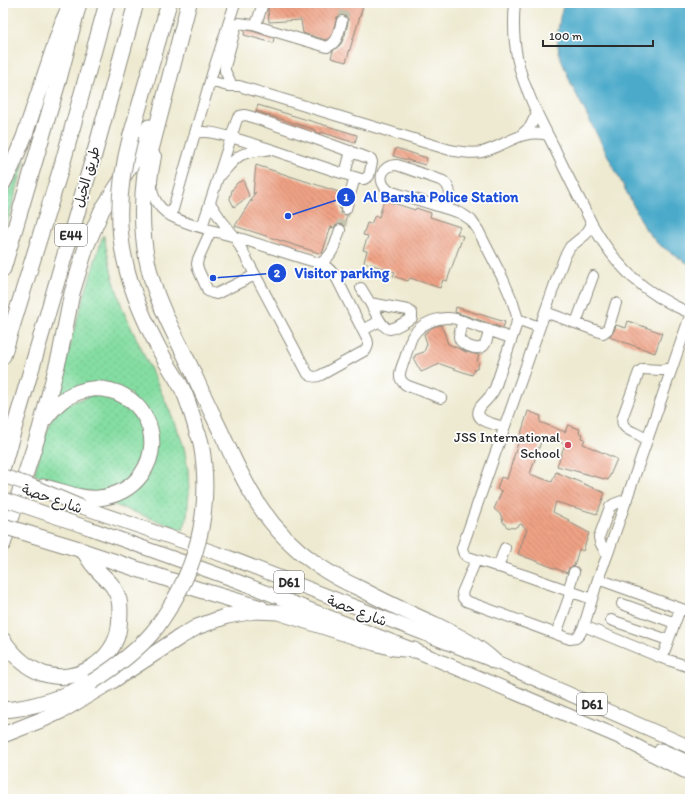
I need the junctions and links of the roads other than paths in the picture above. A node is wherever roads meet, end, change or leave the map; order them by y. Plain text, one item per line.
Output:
1 (72, 3) edge
2 (79, 3) edge
3 (107, 3) edge
4 (136, 3) edge
5 (169, 3) edge
6 (189, 3) edge
7 (235, 3) edge
8 (264, 3) edge
9 (515, 3) edge
10 (231, 15) junction
11 (342, 21) tunnel mouth
12 (255, 25) junction
13 (171, 70) junction
14 (213, 71) junction
15 (210, 81) junction
16 (232, 84) junction
17 (206, 97) junction
18 (537, 113) junction
19 (199, 122) junction
20 (156, 132) junction
21 (212, 132) junction
22 (195, 133) junction
23 (548, 135) junction
24 (519, 136) junction
25 (230, 137) junction
26 (270, 149) junction
27 (351, 152) junction
28 (345, 174) junction
29 (355, 177) junction
30 (218, 180) junction
31 (3, 183) edge
32 (210, 203) junction
33 (447, 208) junction
34 (346, 209) tunnel mouth
35 (171, 216) junction
36 (592, 224) junction
37 (207, 229) junction
38 (340, 230) tunnel mouth
39 (235, 237) junction
40 (580, 240) junction
41 (602, 241) junction
42 (321, 263) junction
43 (3, 269) edge
44 (255, 275) junction
45 (593, 276) dead end
46 (361, 288) dead end
47 (370, 303) junction
48 (616, 303) dead end
49 (545, 312) junction
50 (690, 313) edge
51 (690, 316) edge
52 (517, 319) junction
53 (380, 321) junction
54 (463, 321) junction
55 (576, 324) junction
56 (539, 327) junction
57 (363, 330) junction
58 (489, 330) junction
59 (511, 338) junction
60 (3, 356) edge
61 (672, 368) junction
62 (441, 398) dead end
63 (504, 427) junction
64 (40, 429) junction
65 (647, 441) junction
66 (3, 466) edge
67 (3, 476) edge
68 (30, 485) junction
69 (3, 499) edge
70 (3, 526) edge
71 (3, 544) edge
72 (505, 548) dead end
73 (82, 550) junction
74 (476, 560) junction
75 (498, 567) junction
76 (574, 572) dead end
77 (598, 579) junction
78 (569, 591) junction
79 (592, 599) junction
80 (622, 604) dead end
81 (680, 609) junction
82 (278, 612) junction
83 (690, 612) edge
84 (611, 620) dead end
85 (675, 623) junction
86 (584, 626) junction
87 (556, 634) junction
88 (3, 640) edge
89 (668, 640) junction
90 (414, 650) junction
91 (662, 658) junction
92 (494, 661) junction
93 (690, 667) edge
94 (3, 710) edge
95 (3, 735) edge
96 (619, 737) junction
97 (690, 747) edge
98 (690, 763) edge
99 (690, 774) edge

1 - 31 highway
2 - 43 highway
3 - 60 highway, طريق الخيل / E44
4 - 66 highway, طريق الخيل / E44
5 - 94 highway, bridge
6 - 13 highway
7 - 10 street
8 - 12 street
9 - 18 street
10 - 12 street
10 - 14 street
11 - 12 street
12 - 16 street
13 - 20 highway
13 - 64 highway
14 - 15 street
14 - 16 street
15 - 16 street
15 - 17 street
16 - 17 street
16 - 24 street
17 - 19 street
18 - 23 street
18 - 24 street
19 - 21 street
19 - 22 street
20 - 35 street
20 - 92 highway
21 - 22 street
21 - 25 street
22 - 35 street
23 - 24 street
23 - 36 street
25 - 26 street
25 - 27 street
25 - 30 street
26 - 28 street
26 - 30 street
27 - 28 street
27 - 29 street
28 - 29 street
29 - 34 street
30 - 32 street
32 - 37 street
32 - 39 street
33 - 33 street
33 - 52 street
35 - 37 street
36 - 40 street
36 - 41 street
37 - 39 street
37 - 44 street
38 - 42 street
39 - 42 street
39 - 44 street
40 - 41 street
40 - 49 street
41 - 50 street
42 - 57 street
44 - 57 street
45 - 55 street
46 - 47 street
47 - 53 street
47 - 53 street
48 - 55 street
49 - 55 street
49 - 56 street
51 - 61 street
52 - 56 street
52 - 59 street
53 - 57 street
54 - 58 street
54 - 58 street
54 - 62 street
56 - 63 street
58 - 59 street
59 - 63 street
61 - 65 street
61 - 65 street
63 - 74 street
64 - 68 highway, bridge
64 - 71 highway
65 - 77 street
67 - 68 main road, شارع حصة / D61, bridge
68 - 92 main road, شارع حصة / D61, bridge
69 - 90 main road, شارع حصة / D61, bridge
70 - 73 highway, bridge
72 - 75 street
73 - 82 highway
73 - 88 highway
74 - 75 street
74 - 87 street
75 - 78 street
76 - 78 street
77 - 79 street
77 - 81 street
78 - 79 street
78 - 87 street
79 - 86 street
80 - 85 street
81 - 83 street
81 - 85 street
82 - 90 highway
82 - 95 highway
84 - 89 street
85 - 89 street
86 - 87 street
86 - 91 street
89 - 91 street
90 - 96 main road, شارع حصة / D61
91 - 93 street
92 - 97 main road, شارع حصة / D61
96 - 98 main road
96 - 99 main road, شارع حصة / D61

